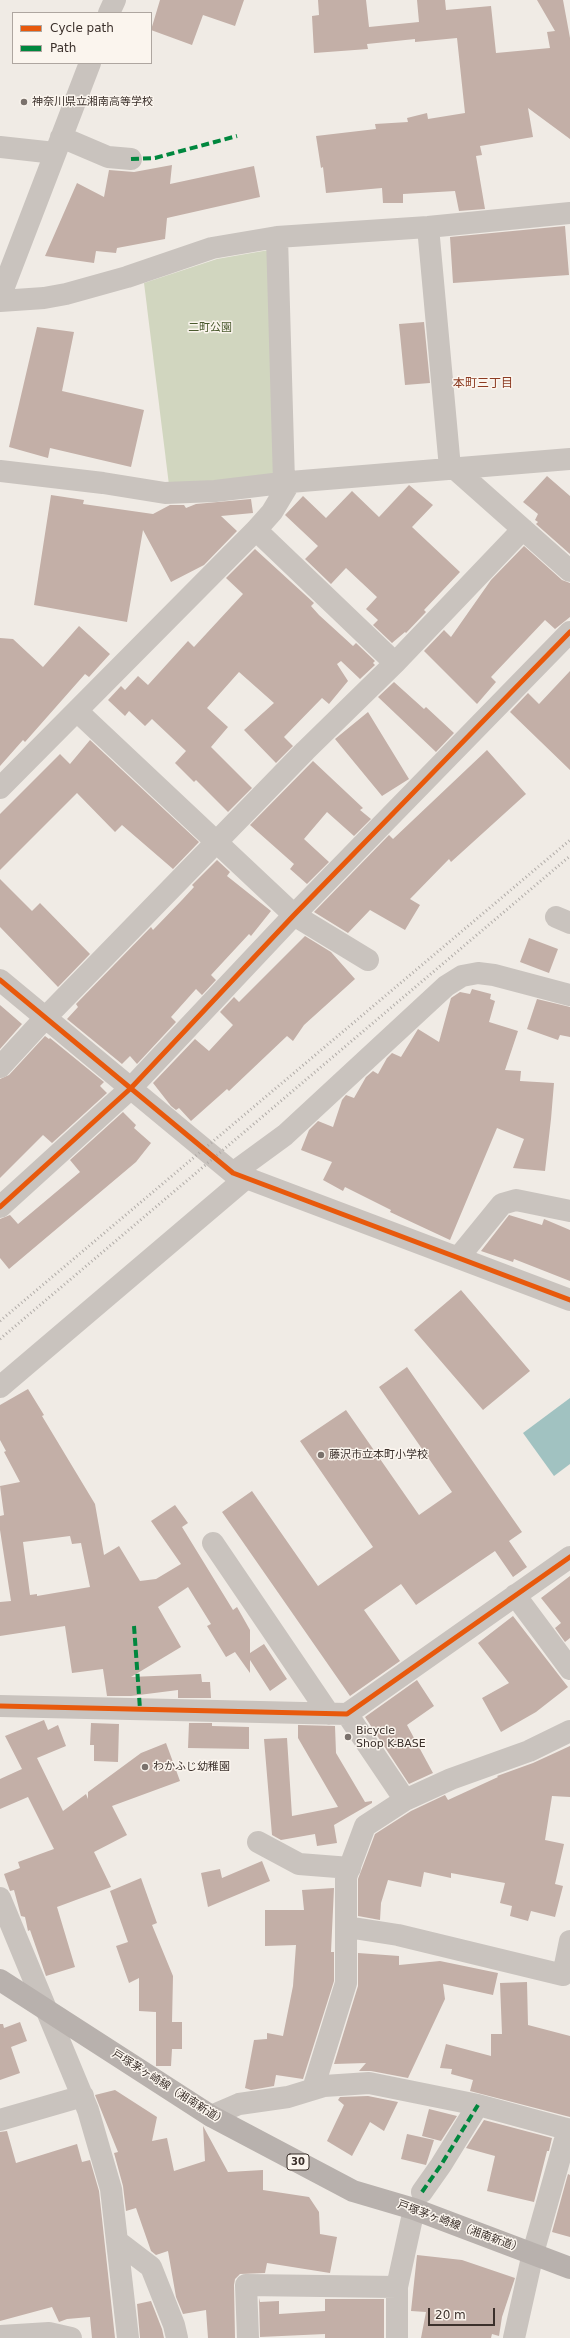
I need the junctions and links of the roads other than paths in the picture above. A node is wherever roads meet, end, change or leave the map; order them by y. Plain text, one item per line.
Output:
1 (114, 0) edge
2 (109, 12) edge
3 (90, 64) edge
4 (58, 145) junction
5 (0, 147) edge
6 (131, 159) dead end
7 (570, 213) edge
8 (428, 227) junction
9 (277, 237) junction
10 (0, 297) edge
11 (0, 301) edge
12 (570, 459) edge
13 (452, 468) junction
14 (0, 471) edge
15 (287, 482) junction
16 (524, 529) junction
17 (256, 530) junction
18 (570, 571) edge
19 (570, 632) edge
20 (395, 663) junction
21 (77, 711) junction
22 (0, 788) edge
23 (216, 843) junction
24 (294, 915) junction
25 (368, 960) dead end
26 (0, 980) edge
27 (570, 995) edge
28 (46, 1017) junction
29 (0, 1067) edge
30 (131, 1088) junction
31 (239, 1175) junction
32 (0, 1207) edge
33 (570, 1211) edge
34 (458, 1258) junction
35 (570, 1300) edge
36 (0, 1387) edge
37 (213, 1543) dead end
38 (570, 1557) edge
39 (515, 1595) junction
40 (570, 1669) edge
41 (0, 1706) edge
42 (338, 1714) junction
43 (570, 1731) edge
44 (405, 1800) junction
45 (258, 1842) dead end
46 (350, 1868) junction
47 (0, 1898) edge
48 (347, 1927) junction
49 (570, 1941) edge
50 (0, 1980) edge
51 (48, 2011) junction
52 (313, 2090) junction
53 (83, 2096) junction
54 (478, 2105) junction
55 (210, 2116) junction
56 (0, 2120) edge
57 (569, 2129) edge
58 (418, 2200) junction
59 (117, 2241) junction
60 (533, 2253) junction
61 (570, 2268) edge
62 (397, 2287) junction
63 (0, 2336) edge
64 (71, 2338) edge
65 (128, 2338) edge
66 (177, 2338) edge
67 (248, 2338) edge
68 (397, 2338) edge
69 (514, 2338) edge

1 - 2 street
3 - 4 street
4 - 5 street
4 - 6 street
4 - 10 street
7 - 8 street
8 - 9 street
8 - 13 street
9 - 11 street
9 - 15 street
12 - 13 street
13 - 15 street
13 - 16 street
14 - 15 street
15 - 17 street
16 - 18 street
16 - 20 street
17 - 20 street
17 - 21 street
19 - 24 street
20 - 23 street
21 - 22 street
21 - 23 street
23 - 24 street
23 - 28 street
24 - 25 street
24 - 30 street
26 - 28 street
27 - 31 street
28 - 29 street
28 - 30 street
30 - 31 street
30 - 32 street
31 - 34 street
31 - 36 street
33 - 34 street
34 - 35 street
37 - 42 street
38 - 39 street
39 - 40 street
39 - 42 street
41 - 42 street
42 - 44 street
43 - 44 street
44 - 46 street
45 - 46 street
46 - 48 street
47 - 51 street
48 - 49 street
48 - 52 street
50 - 51 main road, 戸塚茅ヶ崎線（湘南新道） / 30
51 - 53 street
51 - 55 main road, 戸塚茅ヶ崎線（湘南新道） / 30
52 - 54 street
52 - 55 street
53 - 56 street
53 - 59 street
54 - 57 street
54 - 58 street
55 - 58 main road, 戸塚茅ヶ崎線（湘南新道） / 30
57 - 60 street
58 - 60 main road, 戸塚茅ヶ崎線（湘南新道） / 30
58 - 62 street
59 - 65 street
59 - 66 street
60 - 61 main road, 戸塚茅ヶ崎線（湘南新道） / 30
60 - 69 street
62 - 67 street
62 - 68 street
63 - 64 street

